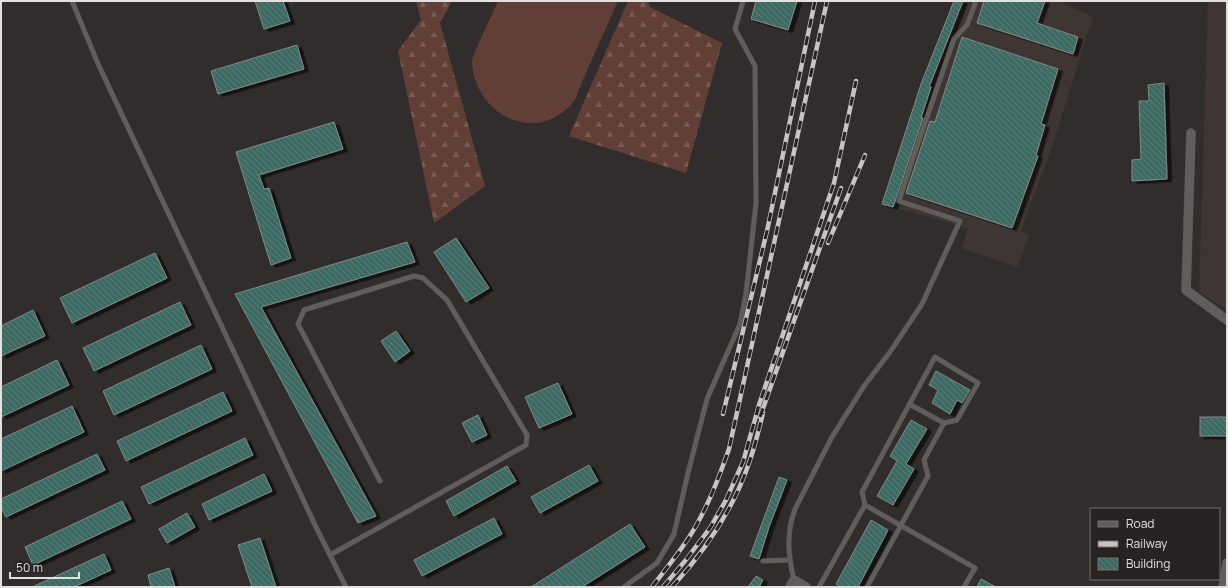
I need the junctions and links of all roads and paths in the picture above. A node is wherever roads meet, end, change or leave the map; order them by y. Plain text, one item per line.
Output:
1 (72, 1) edge
2 (743, 1) edge
3 (976, 1) edge
4 (1192, 133) dead end
5 (1227, 320) edge
6 (910, 404) junction
7 (944, 423) junction
8 (380, 481) dead end
9 (865, 505) junction
10 (901, 526) junction
11 (330, 555) junction
12 (789, 560) junction
13 (763, 561) dead end
14 (1227, 563) edge
15 (792, 584) edge
16 (346, 587) edge
17 (624, 587) edge
18 (806, 587) edge
19 (819, 587) edge
20 (868, 587) edge
21 (964, 587) edge
22 (1223, 587) edge

1 - 11 lane
2 - 17 lane
3 - 12 lane
4 - 5 street
6 - 7 lane
6 - 7 lane
6 - 9 lane
7 - 10 lane
8 - 11 lane
9 - 10 lane
9 - 19 lane
10 - 20 lane
10 - 21 lane
11 - 16 lane
12 - 13 lane
12 - 15 lane
14 - 22 street
15 - 18 street

